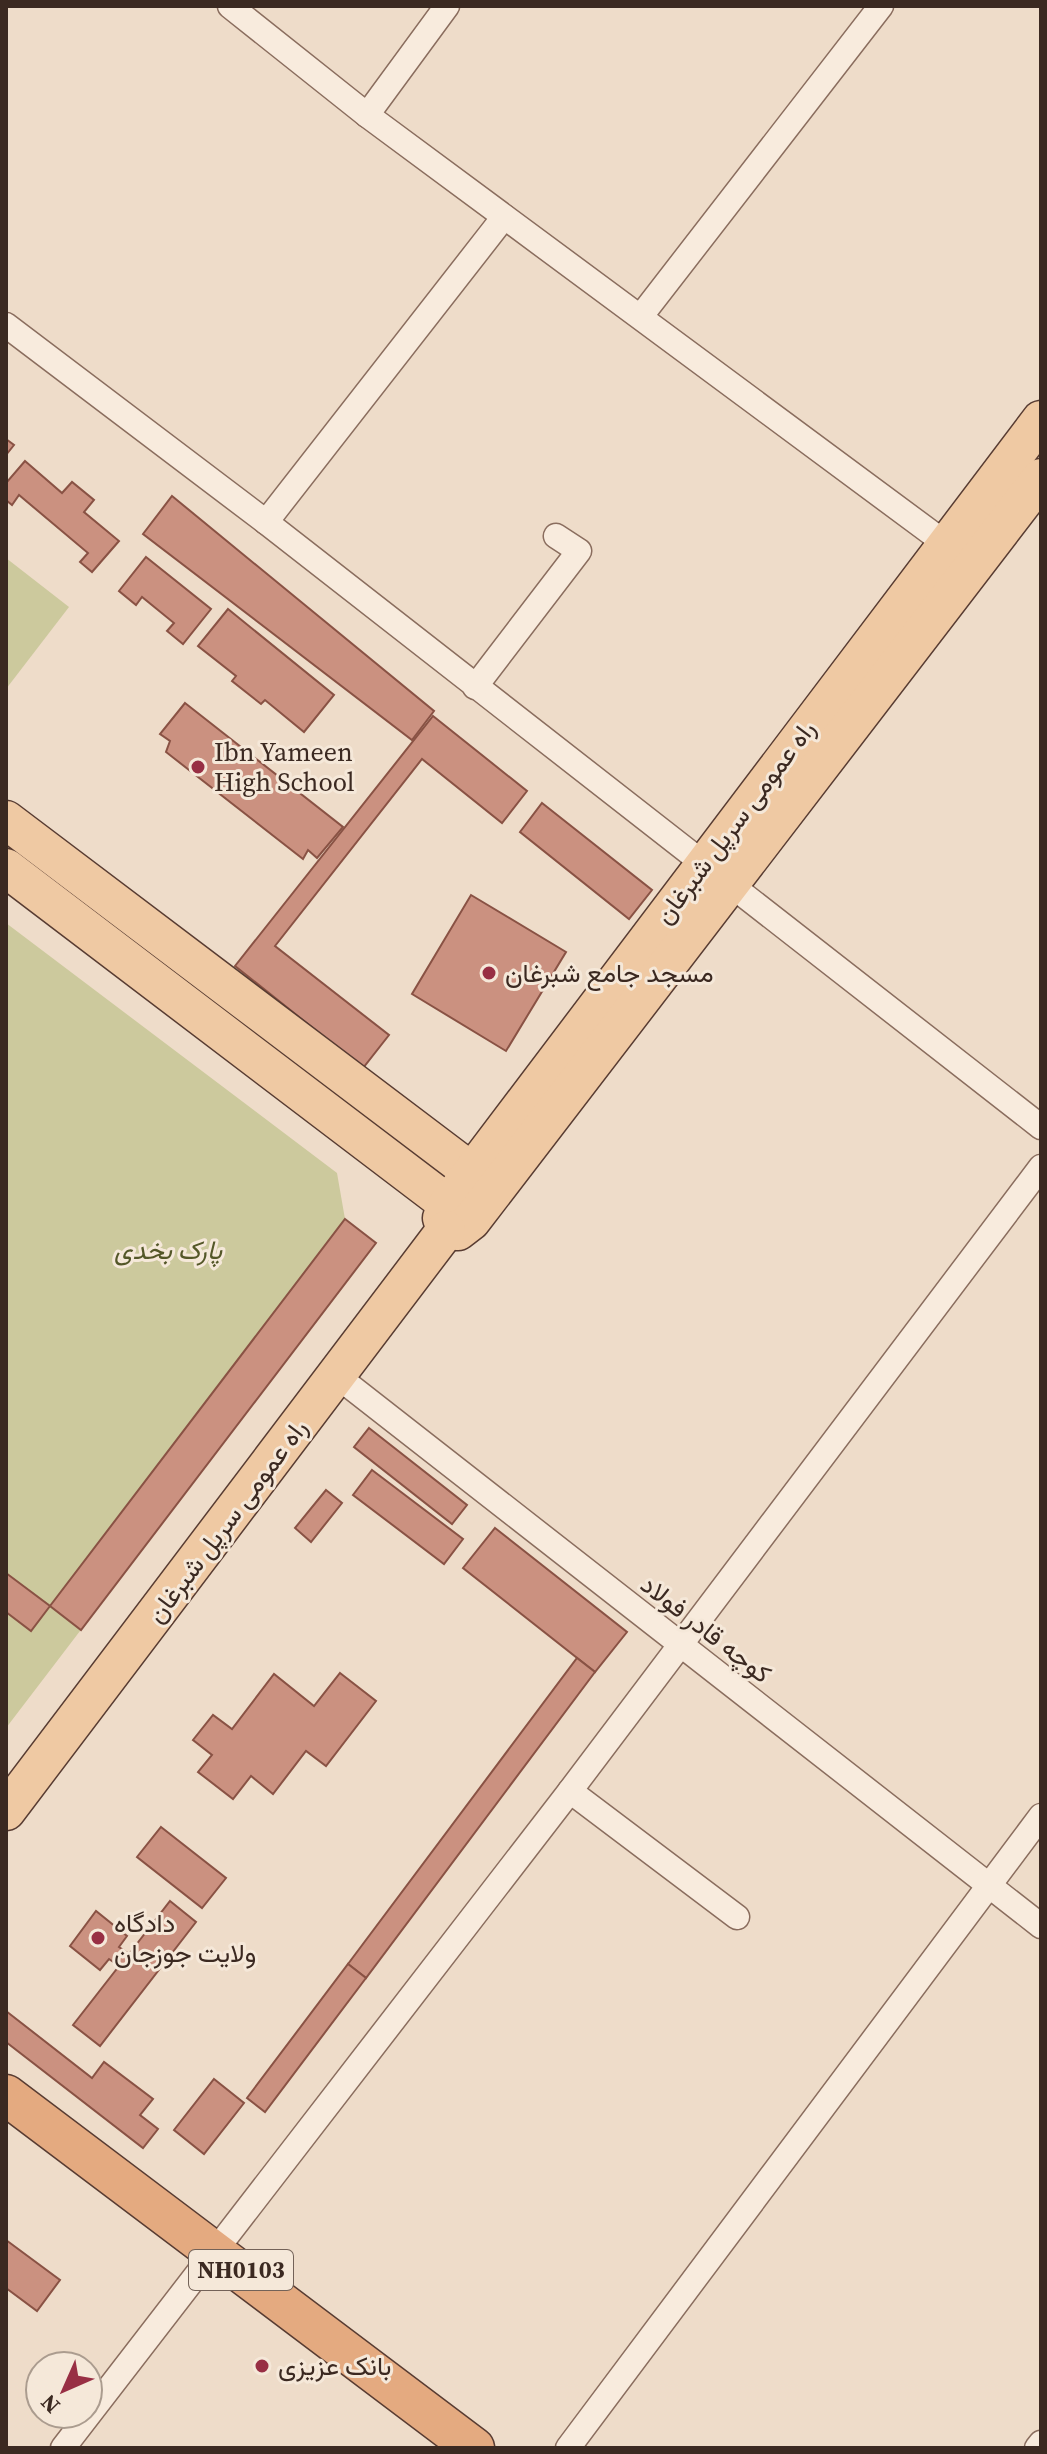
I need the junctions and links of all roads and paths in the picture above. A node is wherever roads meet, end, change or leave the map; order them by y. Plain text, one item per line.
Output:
1 (230, 6) edge
2 (447, 6) edge
3 (881, 6) edge
4 (367, 115) junction
5 (504, 217) junction
6 (641, 316) junction
7 (6, 325) edge
8 (1041, 420) edge
9 (1041, 478) edge
10 (266, 522) junction
11 (556, 536) dead end
12 (960, 555) junction
13 (475, 687) junction
14 (6, 820) edge
15 (6, 868) edge
16 (718, 873) junction
17 (1041, 1127) edge
18 (1041, 1167) edge
19 (484, 1181) junction
20 (447, 1217) junction
21 (337, 1376) junction
22 (681, 1645) junction
23 (570, 1791) junction
24 (6, 1811) edge
25 (1041, 1816) edge
26 (988, 1884) junction
27 (737, 1917) dead end
28 (1041, 1926) edge
29 (6, 2095) edge
30 (214, 2249) junction
31 (1041, 2443) edge
32 (63, 2448) edge
33 (474, 2448) edge
34 (568, 2448) edge
35 (1037, 2448) edge

1 - 4 street
2 - 4 street
3 - 6 street
4 - 5 street
5 - 6 street
5 - 10 street
6 - 12 street
7 - 10 street
8 - 12 main road, راه عمومی سرپل شبرغان
9 - 12 main road, راه عمومی سرپل شبرغان
10 - 13 street
11 - 13 street
12 - 16 main road, راه عمومی سرپل شبرغان
13 - 16 street
14 - 19 main road
15 - 20 main road
16 - 17 street
16 - 19 main road, راه عمومی سرپل شبرغان
18 - 22 street
19 - 20 main road, راه عمومی سرپل شبرغان
20 - 21 main road, راه عمومی سرپل شبرغان
21 - 22 street, کوچه قادر فولاد
21 - 24 main road, راه عمومی سرپل شبرغان
22 - 23 street
22 - 26 street, کوچه قادر فولاد
23 - 27 street
23 - 30 street
25 - 26 street
26 - 28 street, کوچه قادر فولاد
26 - 34 street
29 - 30 highway, NH0103
30 - 32 street
30 - 33 highway, NH0103
31 - 35 street

